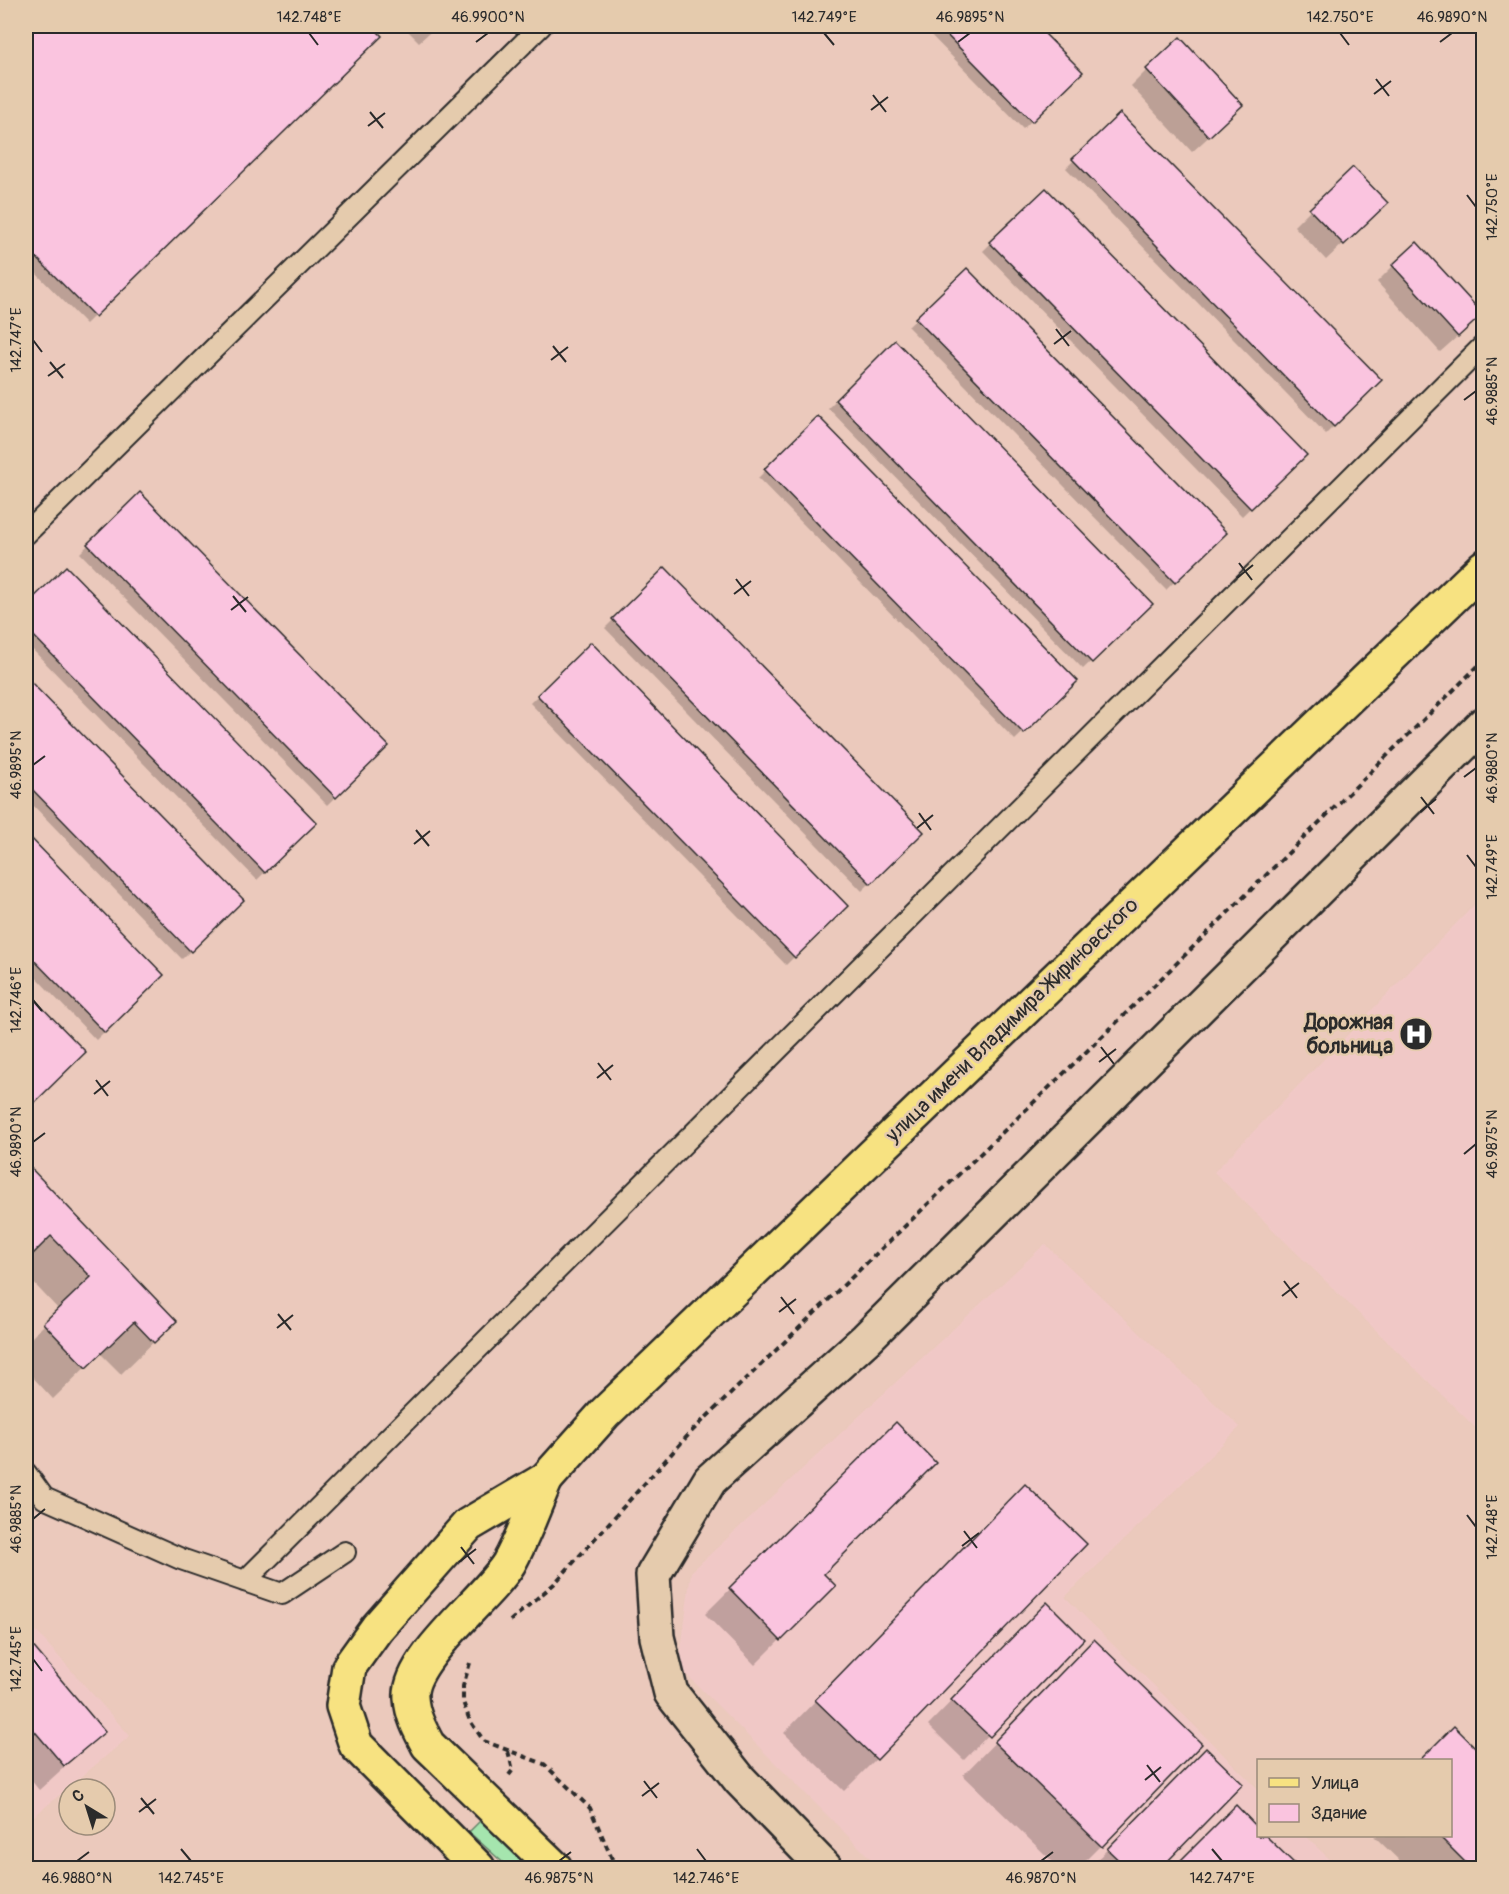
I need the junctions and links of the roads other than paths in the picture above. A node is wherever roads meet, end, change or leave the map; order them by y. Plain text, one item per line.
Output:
1 (541, 26) edge
2 (1484, 345) edge
3 (26, 534) edge
4 (1484, 567) edge
5 (1484, 724) edge
6 (26, 1473) edge
7 (546, 1479) junction
8 (345, 1552) dead end
9 (245, 1581) junction
10 (478, 1869) edge
11 (555, 1869) edge
12 (825, 1869) edge

1 - 3 lane
2 - 9 lane
4 - 7 main road, улица имени Владимира Жириновского
5 - 12 street
6 - 9 lane
7 - 10 main road, улица имени Владимира Жириновского
7 - 11 main road, улица имени Владимира Жириновского
8 - 9 lane

